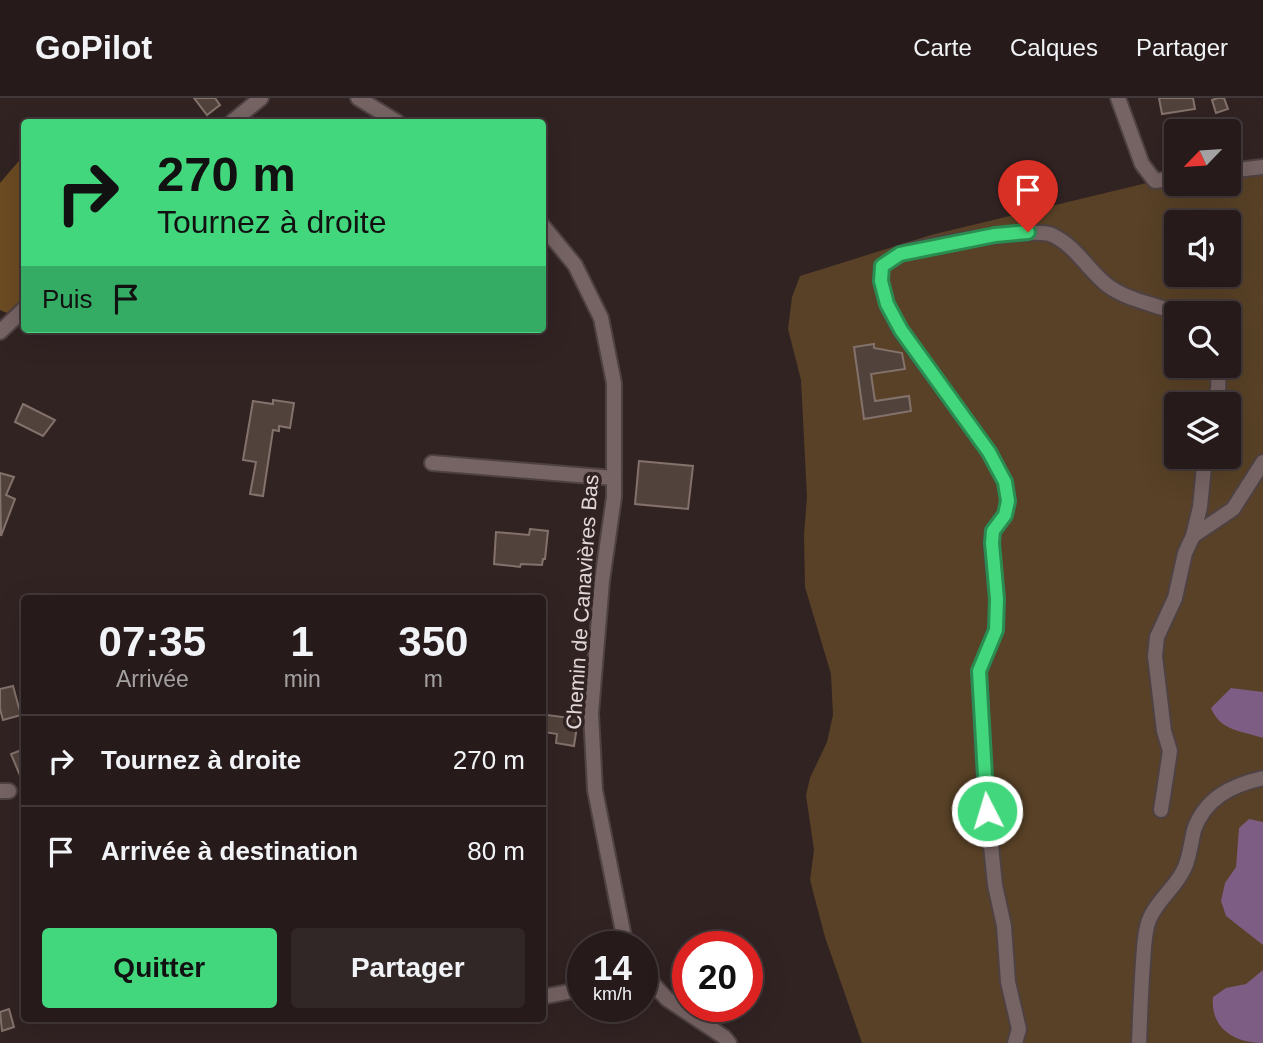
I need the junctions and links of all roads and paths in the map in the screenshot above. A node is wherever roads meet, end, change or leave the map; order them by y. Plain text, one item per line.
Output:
1 (261, 98) edge
2 (358, 98) edge
3 (1118, 98) edge
4 (236, 119) edge
5 (392, 119) edge
6 (1263, 167) edge
7 (1241, 170) edge
8 (1164, 180) edge
9 (546, 230) edge
10 (1164, 309) edge
11 (21, 311) edge
12 (3, 324) edge
13 (1263, 462) edge
14 (432, 463) dead end
15 (1204, 469) edge
16 (614, 478) junction
17 (1193, 536) junction
18 (1263, 778) edge
19 (1161, 810) dead end
20 (623, 931) edge
21 (658, 989) edge
22 (567, 992) edge
23 (546, 996) edge
24 (729, 1043) edge
25 (1015, 1043) edge
26 (1139, 1043) edge

1 - 4 street
2 - 5 street
3 - 8 street
6 - 7 street
9 - 16 street, Chemin de Canavières Bas
10 - 25 street
11 - 12 street
13 - 17 street
14 - 16 street
15 - 17 street
16 - 20 street, Chemin de Canavières Bas
17 - 19 street
18 - 26 street
21 - 24 street
22 - 23 street

